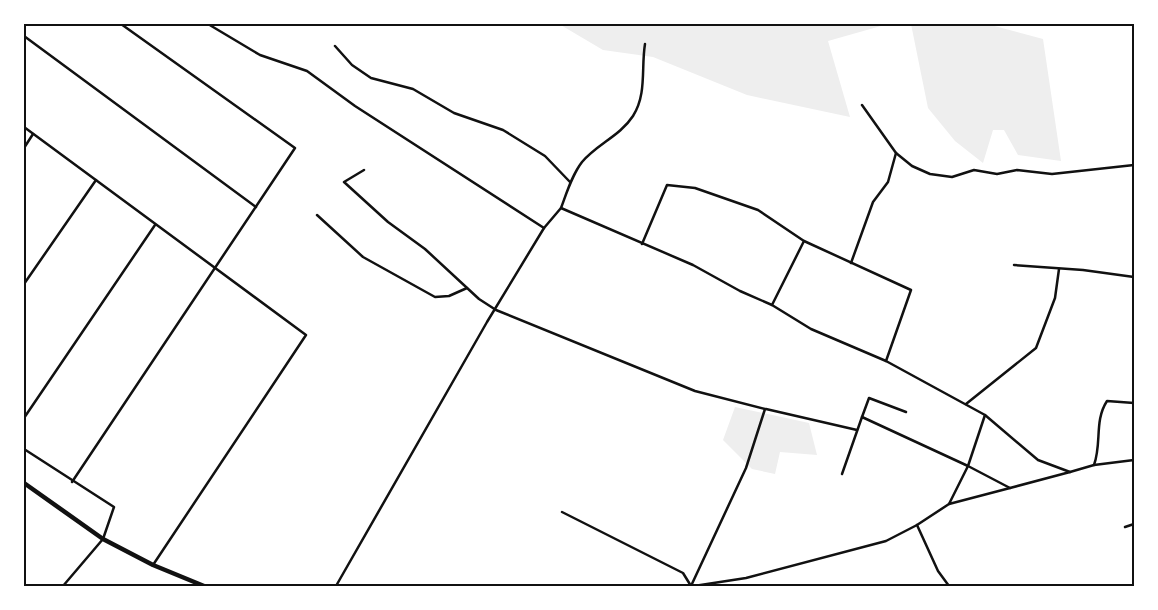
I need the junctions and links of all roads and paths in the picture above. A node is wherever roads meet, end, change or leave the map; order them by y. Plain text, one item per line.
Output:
1 (121, 24) edge
2 (208, 24) edge
3 (24, 36) edge
4 (645, 44) dead end
5 (335, 46) dead end
6 (862, 105) dead end
7 (24, 127) edge
8 (33, 134) junction
9 (24, 148) edge
10 (896, 153) junction
11 (1134, 165) edge
12 (364, 170) dead end
13 (96, 180) junction
14 (570, 182) junction
15 (256, 207) junction
16 (562, 208) junction
17 (317, 215) dead end
18 (155, 225) junction
19 (544, 228) junction
20 (804, 241) junction
21 (642, 244) junction
22 (851, 263) junction
23 (1014, 264) dead end
24 (214, 268) junction
25 (1059, 269) junction
26 (1134, 277) edge
27 (24, 284) edge
28 (467, 288) junction
29 (772, 305) junction
30 (496, 310) junction
31 (886, 361) junction
32 (1134, 403) edge
33 (966, 404) junction
34 (765, 409) junction
35 (906, 412) dead end
36 (985, 415) junction
37 (24, 418) edge
38 (862, 418) junction
39 (857, 430) junction
40 (24, 449) edge
41 (1134, 460) edge
42 (1094, 465) junction
43 (968, 466) junction
44 (1070, 472) junction
45 (842, 474) dead end
46 (72, 482) junction
47 (24, 483) edge
48 (1010, 488) junction
49 (948, 504) junction
50 (562, 512) dead end
51 (1134, 524) edge
52 (917, 525) junction
53 (1125, 527) dead end
54 (103, 539) junction
55 (153, 565) junction
56 (63, 586) edge
57 (204, 586) edge
58 (336, 586) edge
59 (692, 586) edge
60 (950, 586) edge

1 - 15 street
2 - 19 street
3 - 15 street
4 - 14 street
5 - 14 street
6 - 10 street
7 - 8 street
8 - 9 street
8 - 13 street
10 - 11 street
10 - 22 street
12 - 28 street
13 - 18 street
13 - 27 street
14 - 16 street
15 - 24 street
16 - 19 street
16 - 21 street
17 - 28 street
18 - 24 street
18 - 37 street
19 - 30 street
20 - 21 street
20 - 22 street
20 - 29 street
21 - 29 street
22 - 31 street
23 - 25 street
24 - 46 street
24 - 55 street
25 - 26 street
25 - 33 street
28 - 30 street
29 - 31 street
30 - 34 street
30 - 58 street
31 - 33 street
32 - 42 street
33 - 36 street
34 - 39 street
34 - 59 street
35 - 38 street
36 - 43 street
36 - 44 street
38 - 39 street
38 - 43 street
39 - 45 street
40 - 46 street
41 - 42 street
42 - 44 street
43 - 48 street
43 - 49 street
44 - 48 street
46 - 54 street
47 - 54 main road
48 - 49 street
49 - 52 street
50 - 59 street
51 - 53 street
52 - 59 street
52 - 60 street
54 - 55 main road
54 - 56 street
55 - 57 main road

